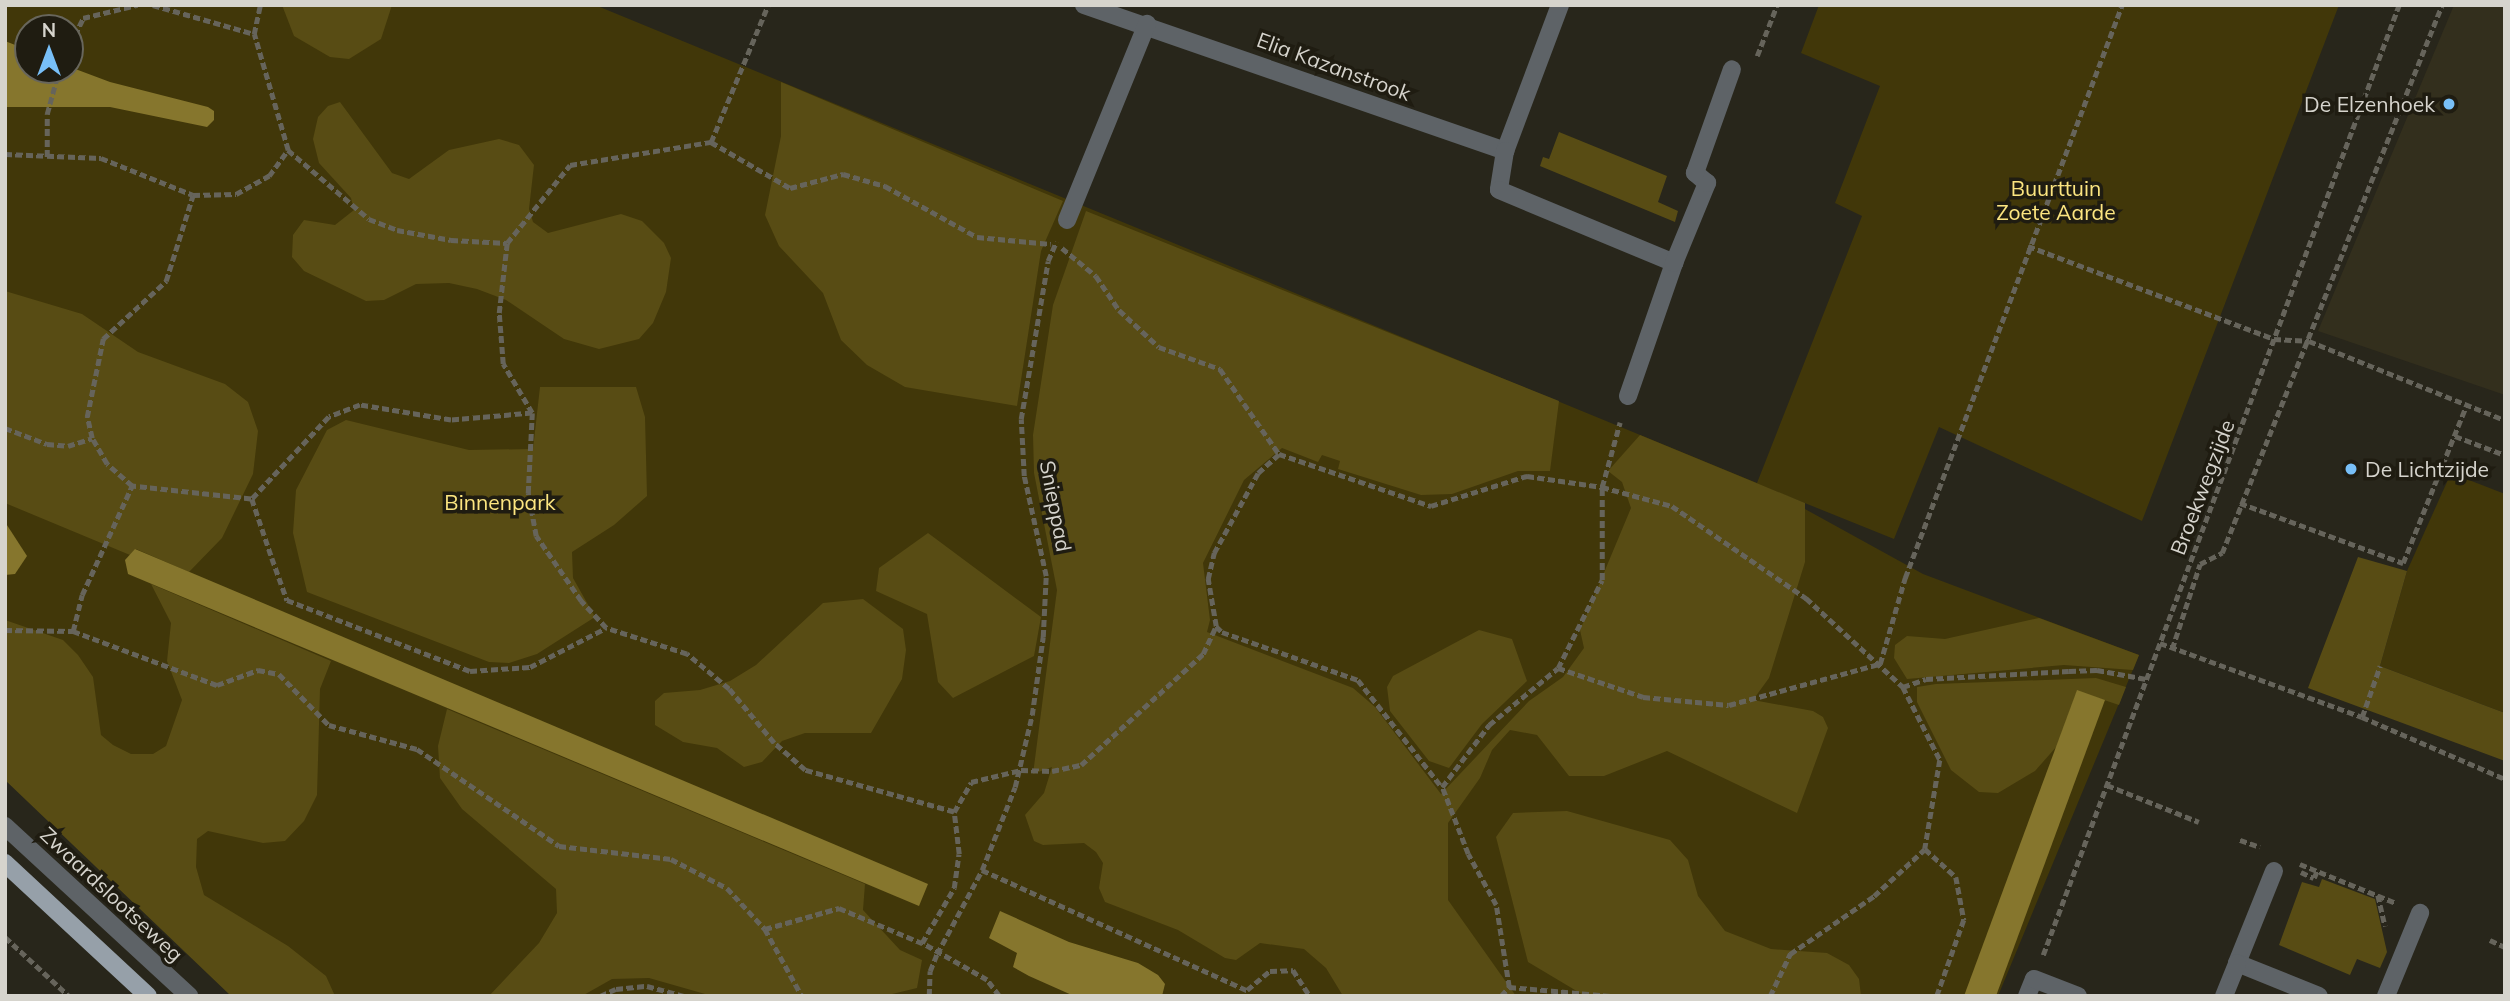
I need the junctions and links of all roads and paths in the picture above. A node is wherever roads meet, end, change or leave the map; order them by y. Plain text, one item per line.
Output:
1 (137, 5) edge
2 (152, 5) edge
3 (260, 5) edge
4 (768, 5) edge
5 (1084, 5) edge
6 (1560, 5) edge
7 (1777, 5) edge
8 (2122, 5) edge
9 (2399, 5) edge
10 (2442, 5) edge
11 (84, 19) edge
12 (1147, 24) junction
13 (254, 34) junction
14 (1732, 69) joint
15 (55, 84) edge
16 (711, 142) junction
17 (288, 150) junction
18 (1505, 151) junction
19 (5, 154) edge
20 (47, 157) junction
21 (193, 195) junction
22 (1067, 220) joint
23 (507, 243) junction
24 (1055, 244) junction
25 (2028, 246) junction
26 (1674, 263) junction
27 (2274, 339) junction
28 (2309, 341) junction
29 (1628, 396) dead end
30 (2467, 404) junction
31 (532, 413) junction
32 (2505, 420) edge
33 (5, 428) edge
34 (2455, 436) junction
35 (92, 438) junction
36 (1613, 445) dead end
37 (1279, 454) junction
38 (2505, 455) edge
39 (132, 486) junction
40 (1602, 487) junction
41 (251, 499) junction
42 (2240, 503) junction
43 (1216, 626) junction
44 (606, 628) junction
45 (5, 630) edge
46 (74, 632) junction
47 (2160, 643) junction
48 (2172, 649) junction
49 (1880, 664) junction
50 (2380, 666) dead end
51 (1558, 668) junction
52 (2146, 679) junction
53 (1903, 687) junction
54 (2362, 717) junction
55 (1021, 769) junction
56 (2505, 779) edge
57 (2107, 785) junction
58 (1442, 787) junction
59 (954, 812) junction
60 (2199, 822) dead end
61 (5, 826) edge
62 (2240, 839) dead end
63 (1925, 849) junction
64 (2266, 850) dead end
65 (2291, 860) dead end
66 (5, 863) edge
67 (982, 870) junction
68 (2274, 871) dead end
69 (2420, 912) joint
70 (765, 929) junction
71 (5, 937) edge
72 (2490, 940) dead end
73 (922, 943) junction
74 (2505, 947) edge
75 (937, 954) junction
76 (2237, 964) junction
77 (1509, 987) junction
78 (2031, 987) edge
79 (69, 996) edge
80 (148, 996) edge
81 (189, 996) edge
82 (600, 996) edge
83 (685, 996) edge
84 (802, 996) edge
85 (929, 996) edge
86 (999, 996) edge
87 (1310, 996) edge
88 (1501, 996) edge
89 (1611, 996) edge
90 (1770, 996) edge
91 (1937, 996) edge
92 (2078, 996) edge
93 (2224, 996) edge
94 (2319, 996) edge
95 (2386, 996) edge

1 - 11 path
2 - 13 path
3 - 13 path
4 - 16 path
5 - 12 street, Elia Kazanstrook
6 - 18 street
7 - 14 path
8 - 25 path
9 - 27 path, Broekwegzijde
10 - 28 path, Broekwegzijde
12 - 18 street, Elia Kazanstrook
12 - 22 street
13 - 17 path
14 - 26 street
15 - 20 path
16 - 23 path
16 - 24 path
17 - 21 path
17 - 23 path
18 - 26 street
19 - 20 path
20 - 21 path
21 - 35 path
22 - 24 path, Snieppad
23 - 31 path
24 - 37 path
24 - 55 path, Snieppad
25 - 27 path
25 - 49 path
26 - 29 street
27 - 28 path
27 - 47 path, Broekwegzijde
28 - 30 path
28 - 42 path, Broekwegzijde
30 - 32 path
30 - 34 path
31 - 41 path
31 - 44 path
33 - 35 path
34 - 38 path
34 - 42 path
35 - 39 path
36 - 40 path
37 - 40 path
37 - 43 path
39 - 41 path
39 - 46 path
40 - 49 path
40 - 51 path
41 - 44 path
42 - 48 path, Broekwegzijde
43 - 55 path
43 - 58 path
44 - 59 path
45 - 46 path
46 - 70 path
47 - 48 path
47 - 52 path, Broekwegzijde
48 - 54 path
49 - 51 path
49 - 53 path
50 - 54 path
51 - 58 path
52 - 53 path
52 - 57 path, Broekwegzijde
53 - 63 path
54 - 56 path
55 - 59 path
55 - 67 path, Snieppad
57 - 60 path
57 - 78 path, Broekwegzijde
58 - 77 path
59 - 73 path
61 - 81 street, Zwaardslootseweg
62 - 64 path
63 - 90 path
63 - 91 path
65 - 69 path
66 - 80 main road
67 - 75 path, Snieppad
67 - 87 path
68 - 76 street
69 - 95 street
70 - 73 path
70 - 84 path
71 - 79 path
72 - 74 path
73 - 75 path
75 - 85 path, Snieppad
75 - 86 path
76 - 93 street
76 - 94 street
77 - 88 path
77 - 89 path
78 - 92 street
82 - 83 path

